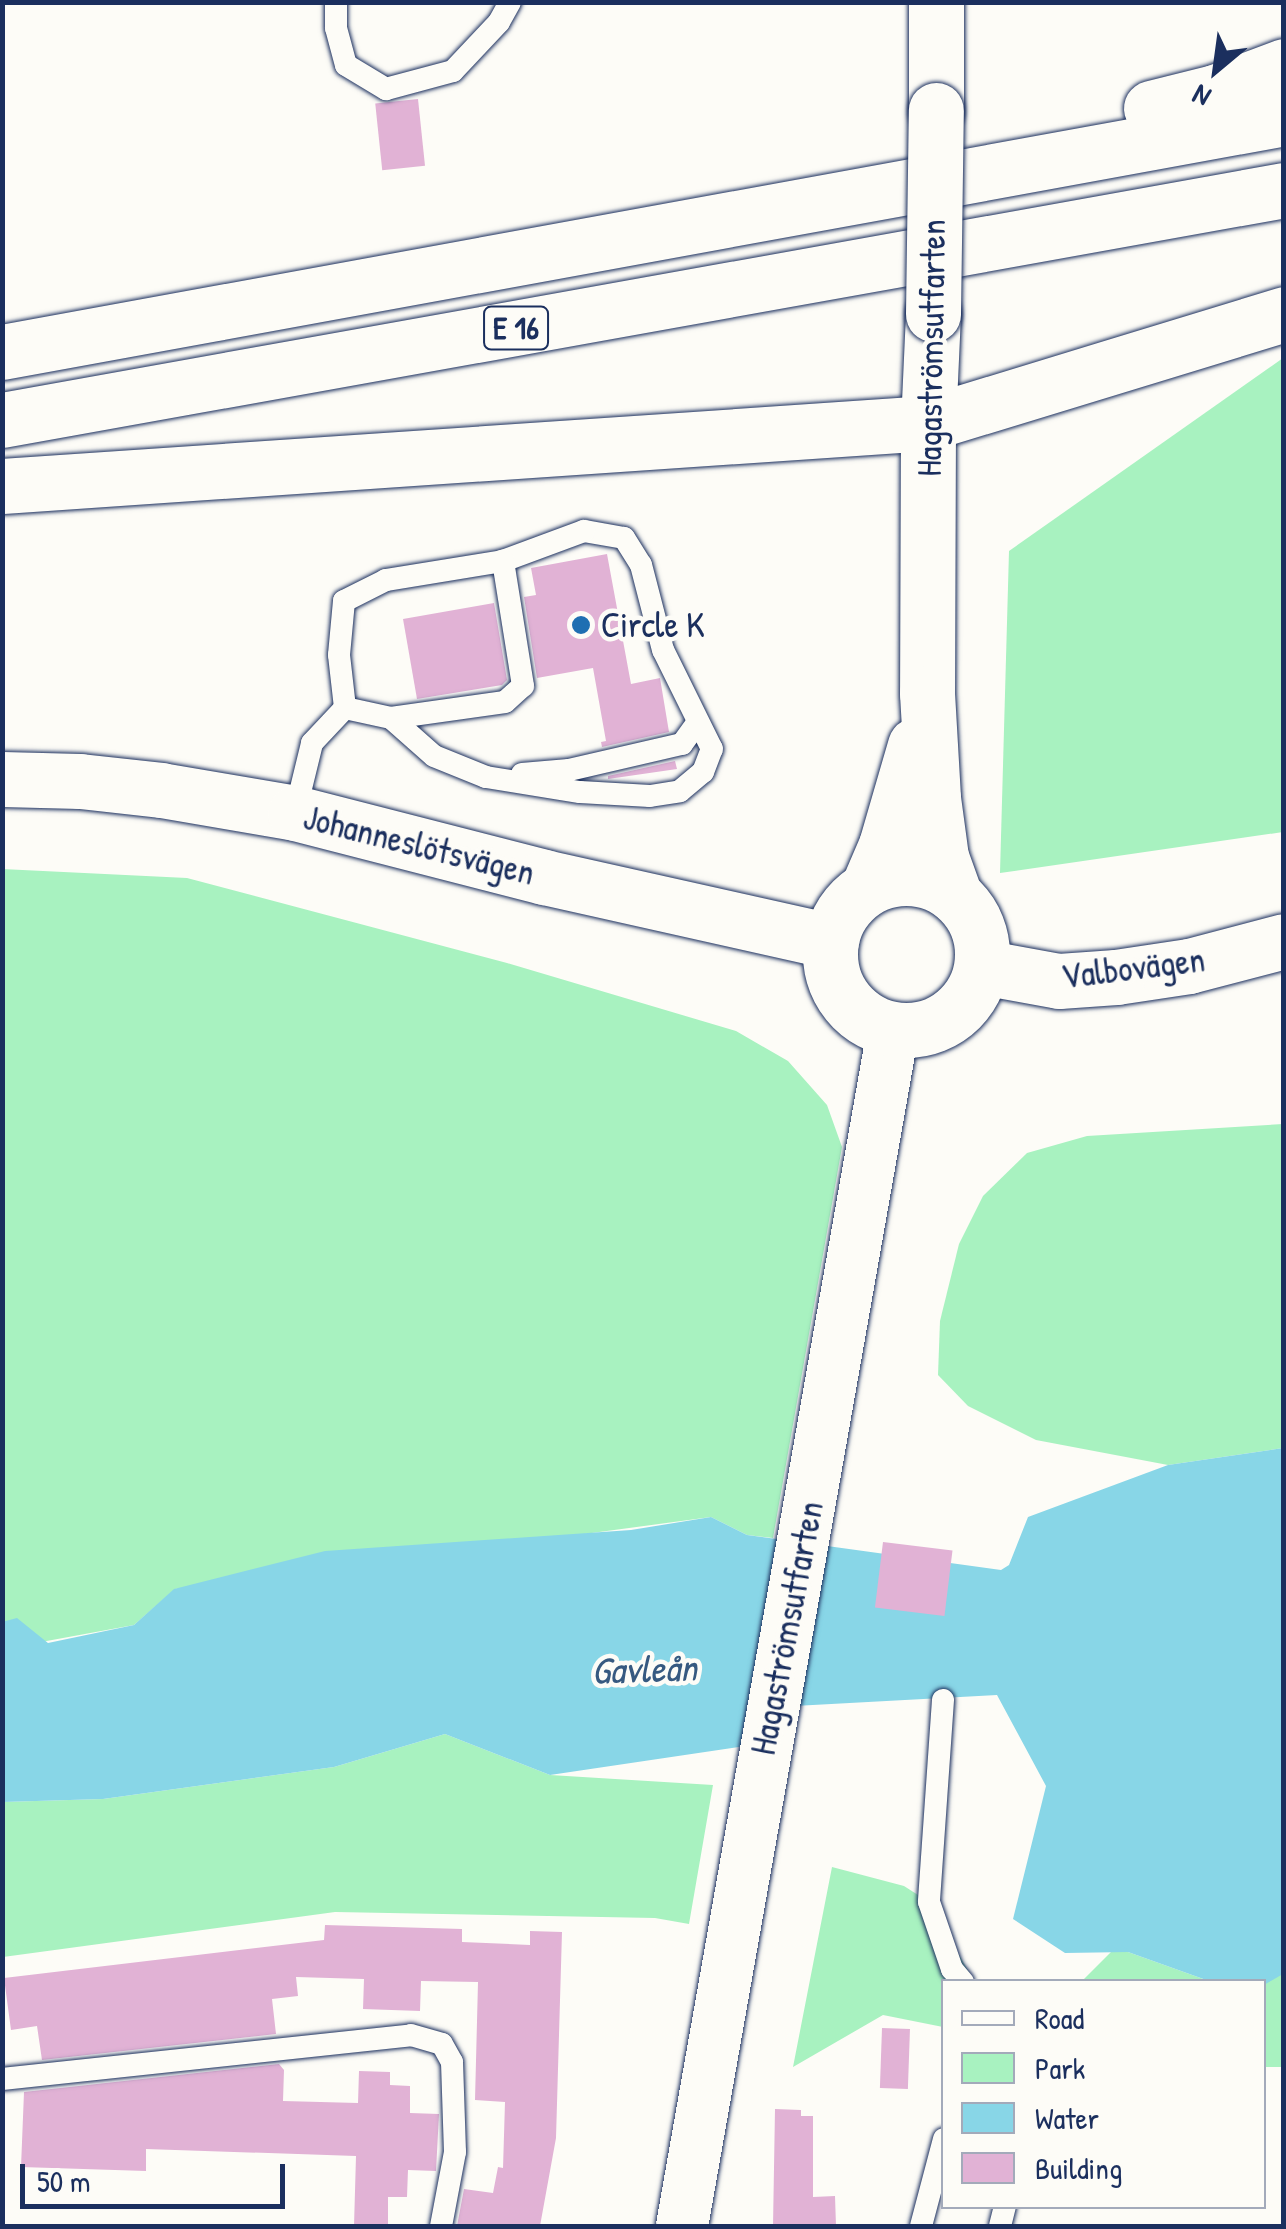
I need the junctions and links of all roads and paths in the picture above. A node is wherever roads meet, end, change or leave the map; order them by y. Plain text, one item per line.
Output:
1 (336, 2) edge
2 (510, 2) edge
3 (936, 2) edge
4 (1284, 66) edge
5 (1284, 118) edge
6 (1284, 190) edge
7 (820, 200) junction
8 (1284, 314) edge
9 (2, 352) edge
10 (2, 420) edge
11 (928, 422) junction
12 (2, 486) edge
13 (503, 562) junction
14 (926, 693) junction
15 (345, 708) junction
16 (391, 718) junction
17 (696, 726) junction
18 (486, 777) junction
19 (2, 779) edge
20 (294, 813) junction
21 (868, 887) junction
22 (955, 896) junction
23 (830, 941) junction
24 (1284, 941) edge
25 (982, 968) junction
26 (893, 1030) junction
27 (944, 1700) dead end
28 (961, 1979) edge
29 (2, 2080) edge
30 (941, 2151) edge
31 (440, 2226) edge
32 (682, 2226) edge
33 (922, 2226) edge

1 - 2 lane
3 - 11 main road, Hagaströmsutfarten, bridge
4 - 7 main road
5 - 7 main road, E 16
6 - 10 main road, E 16
7 - 9 main road, E 16
8 - 11 main road
11 - 12 main road
11 - 14 main road, Hagaströmsutfarten
13 - 15 lane
13 - 16 lane
13 - 17 lane
14 - 21 main road, Hagaströmsutfarten
14 - 22 main road, Hagaströmsutfarten
15 - 16 lane
15 - 20 lane
16 - 18 lane
17 - 18 lane
17 - 18 lane
19 - 20 main road, Johanneslötsvägen
20 - 23 main road, Johanneslötsvägen
21 - 22 main road
21 - 23 main road, Hagaströmsutfarten
22 - 25 main road, Hagaströmsutfarten
23 - 26 main road
24 - 25 main road, Valbovägen
25 - 26 main road
26 - 32 street, Hagaströmsutfarten
27 - 28 lane
29 - 31 lane
30 - 33 lane

